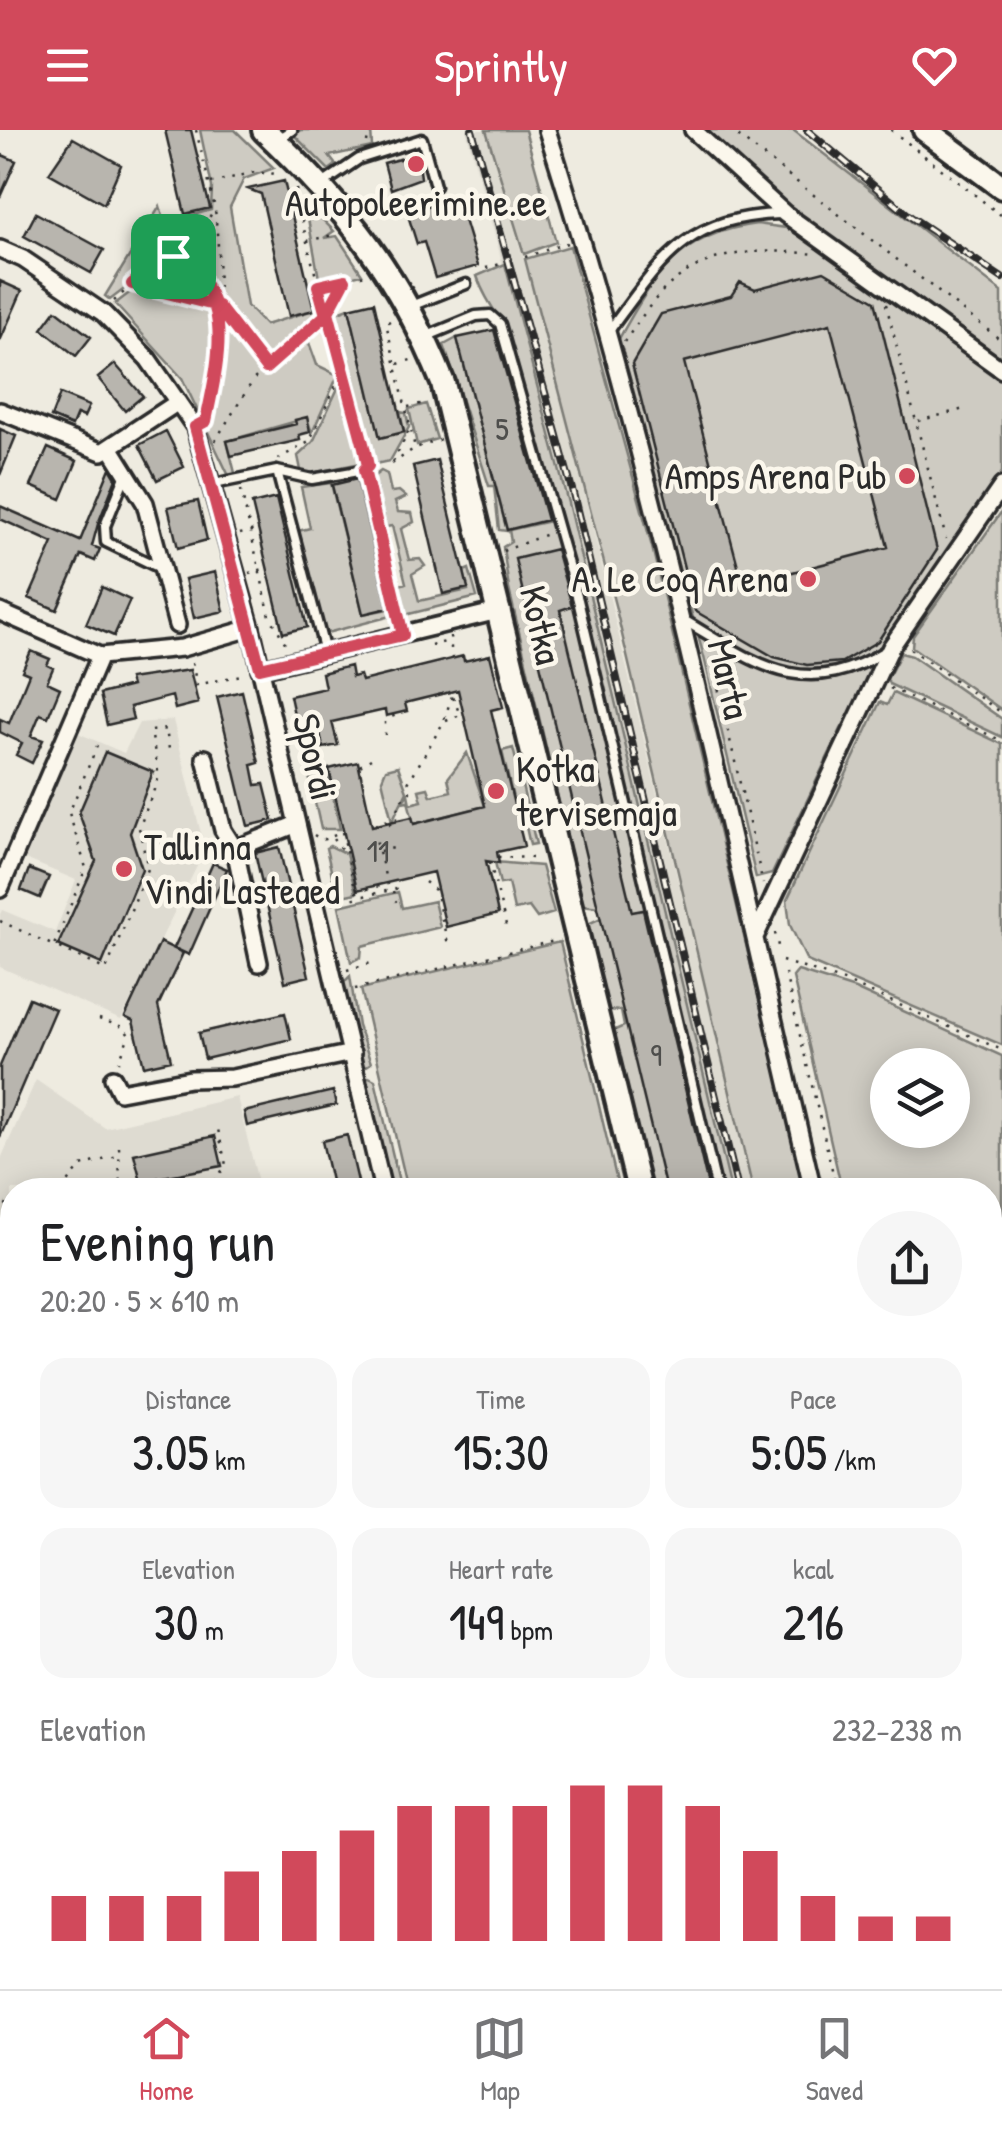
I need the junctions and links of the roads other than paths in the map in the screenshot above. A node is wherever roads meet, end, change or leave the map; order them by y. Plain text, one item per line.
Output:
1 (548, 130) edge
2 (693, 130) edge
3 (925, 130) edge
4 (277, 133) edge
5 (322, 185) junction
6 (436, 186) dead end
7 (1002, 187) edge
8 (786, 214) junction
9 (0, 249) edge
10 (466, 284) dead end
11 (400, 314) junction
12 (608, 331) junction
13 (425, 337) junction
14 (1002, 370) edge
15 (178, 402) junction
16 (0, 411) edge
17 (110, 447) junction
18 (128, 470) junction
19 (278, 471) junction
20 (214, 484) junction
21 (1002, 486) edge
22 (162, 570) junction
23 (502, 610) junction
24 (0, 612) edge
25 (682, 618) junction
26 (176, 625) dead end
27 (251, 628) junction
28 (403, 635) junction
29 (894, 643) junction
30 (325, 652) junction
31 (100, 656) junction
32 (260, 668) junction
33 (204, 758) dead end
34 (298, 824) junction
35 (234, 849) junction
36 (0, 888) edge
37 (754, 938) junction
38 (260, 963) dead end
39 (352, 1053) junction
40 (113, 1078) road end
41 (380, 1178) edge
42 (636, 1178) edge
43 (714, 1178) edge
44 (810, 1178) edge

1 - 12 street, Marta
2 - 8 street
3 - 7 street
4 - 5 street, Kotka
5 - 6 lane
5 - 11 street, Kotka
8 - 12 lane
8 - 14 street
9 - 15 street, Spordi
10 - 11 lane
11 - 13 street, Kotka
12 - 25 street, Marta
13 - 23 street, Kotka
13 - 43 lane
15 - 17 street
15 - 20 street, Spordi
16 - 17 street
17 - 18 street
18 - 22 street
18 - 22 lane
19 - 20 lane
19 - 28 lane
19 - 30 lane
20 - 27 street, Spordi
21 - 29 street
22 - 26 street
23 - 28 street
23 - 42 street, Kotka
24 - 31 street
25 - 29 lane
25 - 37 street, Marta
27 - 31 street
27 - 32 street, Spordi
28 - 30 street
29 - 37 street
30 - 32 street
31 - 36 street
32 - 34 street, Spordi
33 - 35 street
34 - 35 street
34 - 39 street, Spordi
35 - 38 street
37 - 44 street, Marta
39 - 40 street
39 - 41 street, Spordi

